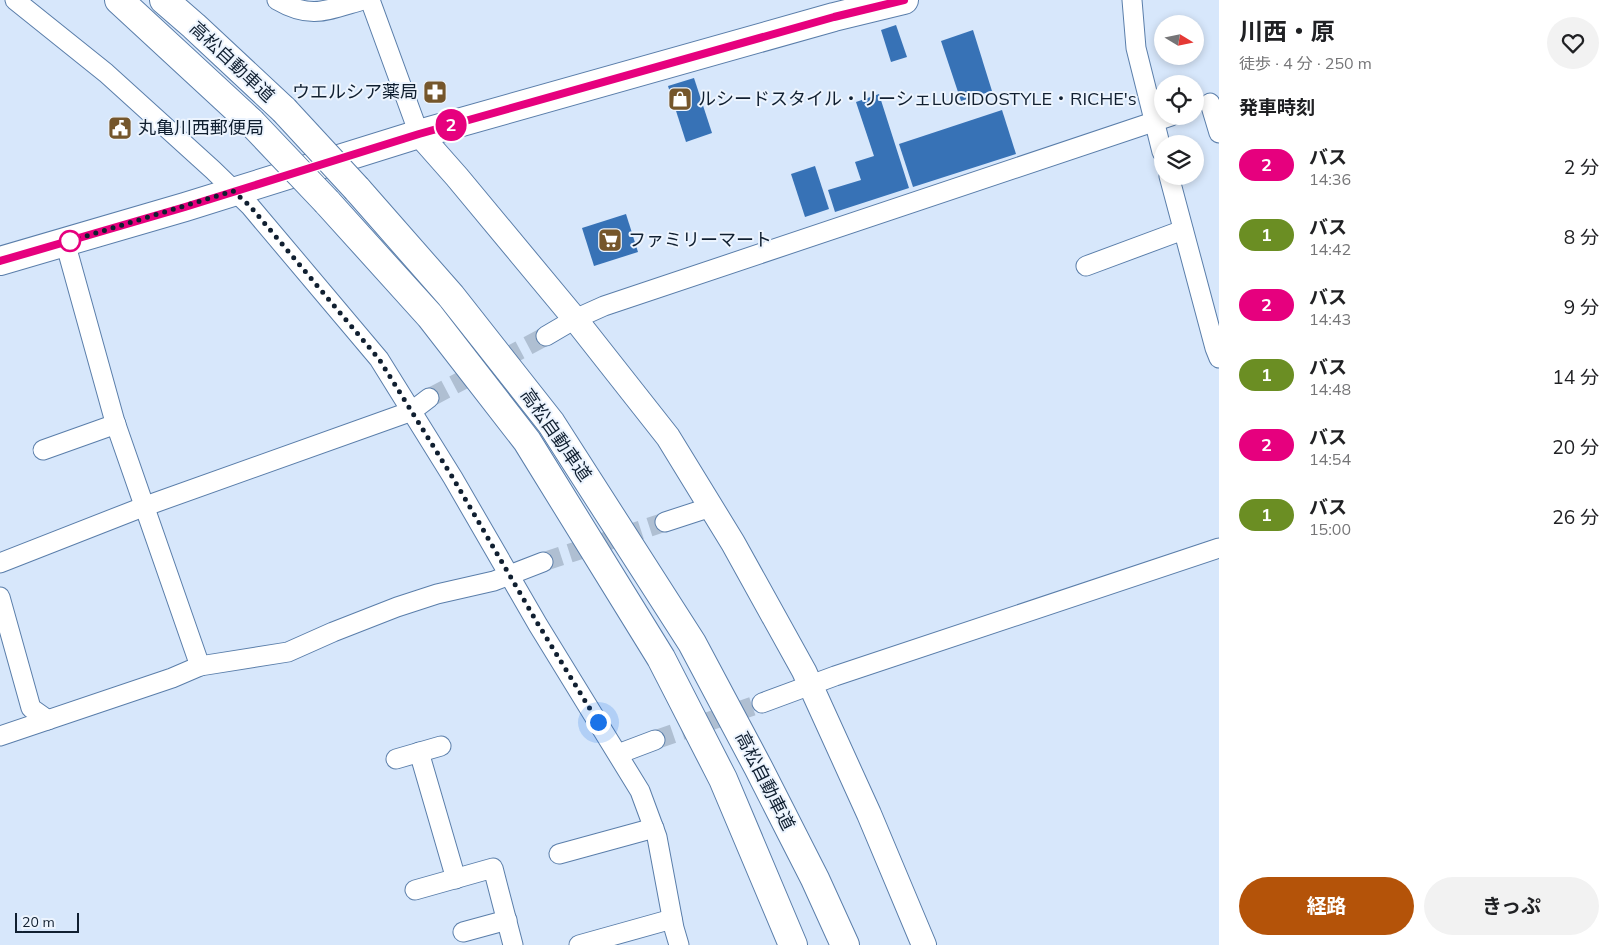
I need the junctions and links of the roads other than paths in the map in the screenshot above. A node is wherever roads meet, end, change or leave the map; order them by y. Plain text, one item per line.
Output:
1 (119, 0) edge
2 (164, 0) edge
3 (277, 0) edge
4 (363, 0) edge
5 (370, 0) edge
6 (904, 0) edge
7 (1132, 0) edge
8 (17, 1) edge
9 (1154, 95) edge
10 (1208, 104) edge
11 (1154, 122) edge
12 (419, 134) junction
13 (1219, 134) edge
14 (1171, 185) edge
15 (233, 191) junction
16 (1183, 230) junction
17 (65, 242) junction
18 (0, 261) edge
19 (1086, 266) dead end
20 (575, 319) junction
21 (546, 336) tunnel mouth
22 (1219, 358) edge
23 (429, 398) tunnel mouth
24 (412, 411) junction
25 (116, 424) junction
26 (43, 450) dead end
27 (143, 507) junction
28 (711, 507) junction
29 (665, 522) tunnel mouth
30 (1219, 548) edge
31 (543, 562) tunnel mouth
32 (0, 563) edge
33 (509, 575) junction
34 (0, 597) edge
35 (200, 666) junction
36 (810, 684) junction
37 (762, 703) tunnel mouth
38 (48, 720) junction
39 (0, 736) edge
40 (655, 740) tunnel mouth
41 (441, 746) dead end
42 (420, 752) junction
43 (618, 754) junction
44 (396, 759) dead end
45 (654, 828) junction
46 (559, 854) dead end
47 (456, 879) junction
48 (415, 890) dead end
49 (672, 919) junction
50 (507, 920) junction
51 (463, 932) dead end
52 (921, 944) edge
53 (513, 945) edge
54 (579, 945) edge
55 (679, 945) edge
56 (793, 945) edge
57 (845, 945) edge

1 - 56 main road, 高松自動車道, bridge
2 - 57 main road, 高松自動車道, bridge
3 - 4 street
5 - 12 street
6 - 12 main road
7 - 9 street
8 - 15 street
10 - 13 street
11 - 20 street
12 - 15 main road
12 - 20 street
14 - 16 street
15 - 17 main road
15 - 24 street
16 - 19 street
16 - 22 street
17 - 18 main road
17 - 25 street
20 - 21 street
20 - 28 street
23 - 24 street
24 - 27 street
24 - 33 street
25 - 26 street
25 - 27 street
27 - 32 street
27 - 35 street
28 - 29 street
28 - 36 street
30 - 36 street
31 - 33 street
33 - 35 street
33 - 43 street
34 - 38 street
35 - 38 street
36 - 37 street
36 - 52 street
38 - 39 street
40 - 43 street
41 - 42 street
42 - 44 street
42 - 47 street
43 - 45 street
45 - 46 street
45 - 49 street
47 - 48 street
47 - 50 street
49 - 54 street
49 - 55 street
50 - 51 street
50 - 53 street

